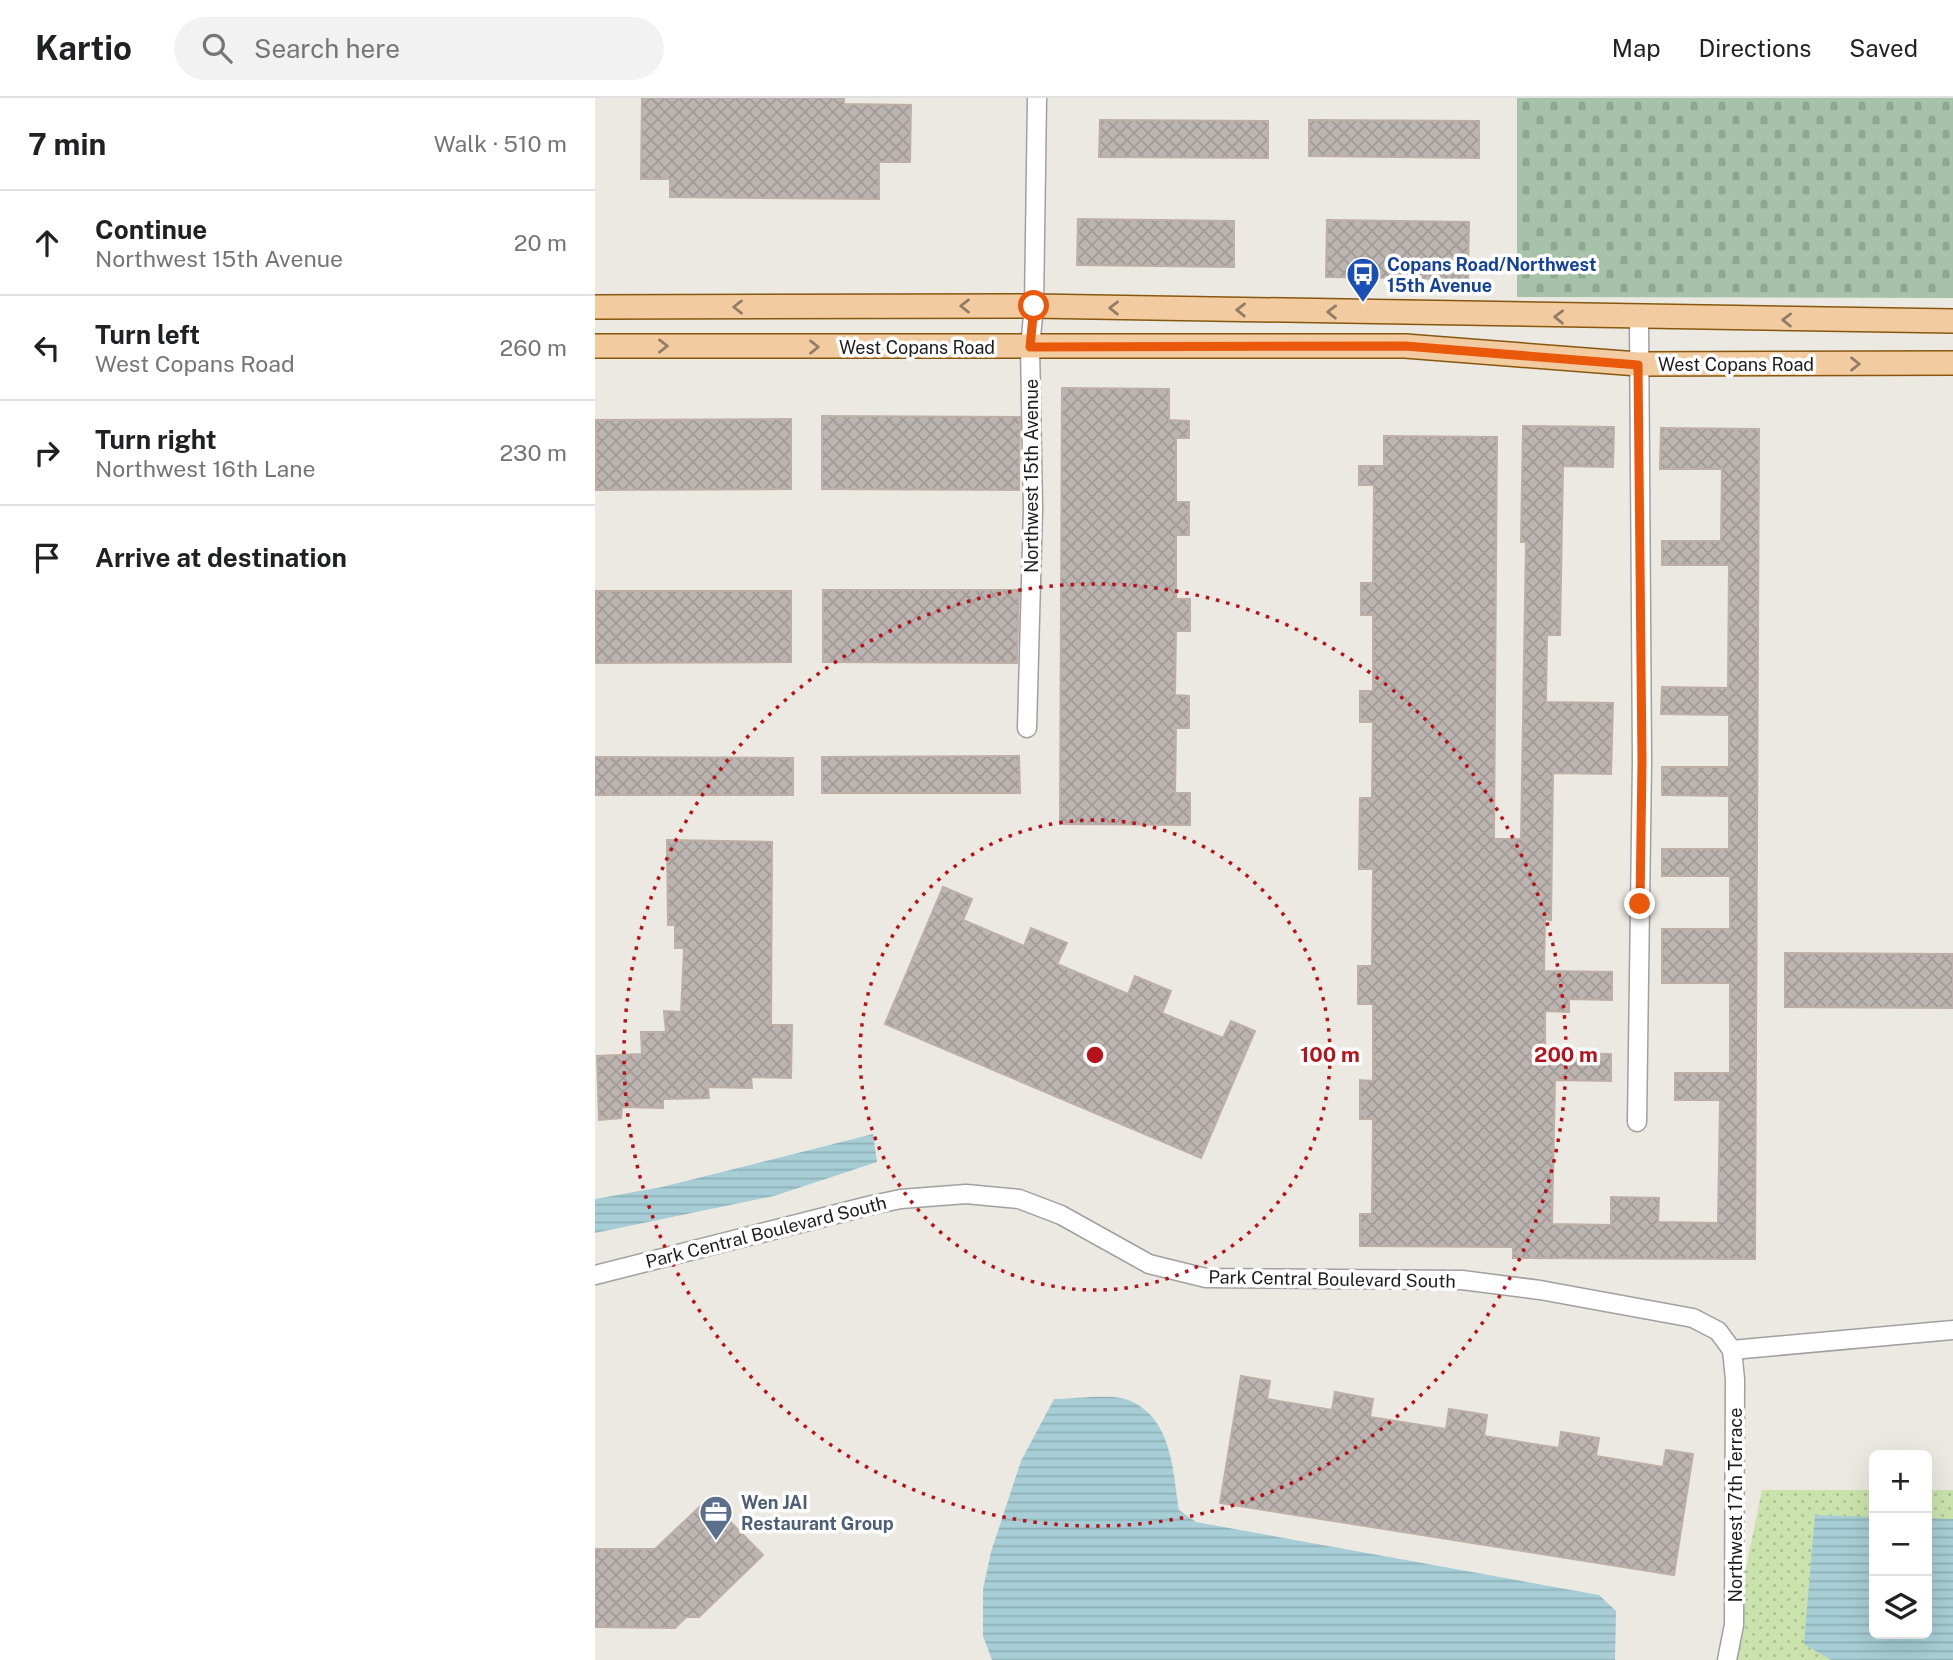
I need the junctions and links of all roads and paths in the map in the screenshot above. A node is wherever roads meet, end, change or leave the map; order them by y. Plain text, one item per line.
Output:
1 (1037, 98) edge
2 (1034, 306) junction
3 (595, 307) edge
4 (1639, 318) junction
5 (1953, 321) edge
6 (595, 346) edge
7 (1030, 347) junction
8 (1953, 363) edge
9 (1638, 365) junction
10 (1027, 728) dead end
11 (1637, 1122) dead end
12 (595, 1275) edge
13 (1953, 1331) edge
14 (1732, 1350) junction
15 (1727, 1660) edge

1 - 2 street, Northwest 15th Avenue
2 -> 3 main road
4 -> 2 main road
2 - 7 street, Northwest 15th Avenue
5 -> 4 main road
4 - 9 street
6 -> 7 main road, West Copans Road
7 - 9 main road, West Copans Road
7 - 10 street, Northwest 15th Avenue
9 -> 8 main road, West Copans Road
9 - 11 street
12 - 14 street, Park Central Boulevard South
13 - 14 street
14 - 15 street, Northwest 17th Terrace

